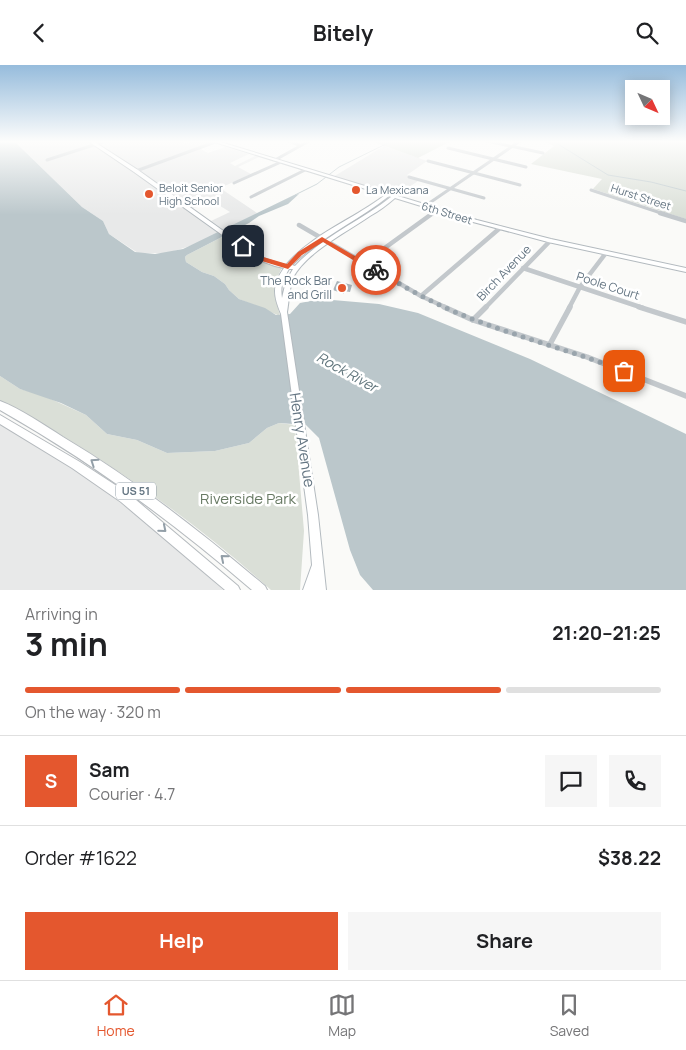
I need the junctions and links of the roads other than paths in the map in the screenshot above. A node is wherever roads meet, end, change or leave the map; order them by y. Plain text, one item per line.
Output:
1 (127, 166) edge
2 (150, 166) edge
3 (273, 166) edge
4 (292, 166) edge
5 (445, 166) edge
6 (484, 166) edge
7 (520, 166) edge
8 (526, 167) dead end
9 (305, 170) junction
10 (136, 171) junction
11 (473, 173) junction
12 (409, 177) dead end
13 (234, 183) dead end
14 (520, 185) dead end
15 (450, 188) junction
16 (591, 190) dead end
17 (391, 196) junction
18 (251, 197) dead end
19 (484, 198) dead end
20 (425, 206) junction
21 (437, 210) junction
22 (686, 221) edge
23 (299, 225) dead end
24 (500, 228) junction
25 (326, 240) junction
26 (550, 241) junction
27 (606, 253) junction
28 (364, 263) junction
29 (288, 267) junction
30 (296, 268) junction
31 (523, 268) junction
32 (686, 270) edge
33 (580, 287) junction
34 (421, 296) junction
35 (284, 314) junction
36 (473, 320) junction
37 (686, 322) edge
38 (550, 345) junction
39 (686, 395) edge
40 (0, 405) edge
41 (0, 419) edge
42 (317, 566) junction
43 (234, 590) edge
44 (262, 590) edge
45 (309, 590) edge
46 (320, 590) edge

1 - 10 street
2 - 10 street
3 - 13 street
4 - 9 street, 6th Street
5 - 11 street
6 - 11 street
7 - 8 street
9 - 17 street, 6th Street
9 - 18 street
10 - 29 street
11 - 14 street
11 - 15 street
12 - 15 street
15 - 19 street
15 - 20 street
16 - 22 street, Hurst Street
17 - 20 street, 6th Street
17 - 25 street
20 - 21 street, 6th Street
21 - 24 street, 6th Street
21 - 28 street
23 - 25 street
24 - 26 street, 6th Street
24 - 34 street
25 - 28 street
25 - 29 street
25 - 30 street
26 - 27 street, 6th Street
26 - 31 street, Birch Avenue
27 - 32 street, 6th Street
27 - 33 street
28 - 34 street
29 - 30 street
29 - 35 street
30 - 35 street
31 - 33 street, Poole Court
31 - 36 street, Birch Avenue
33 - 37 street, Poole Court
33 - 38 street
34 - 36 street
35 - 42 street, Henry Avenue
36 - 38 street
38 - 39 street
44 -> 40 main road, US 51
41 -> 43 main road, US 51
42 - 45 street, Henry Avenue
42 - 46 street, Henry Avenue

